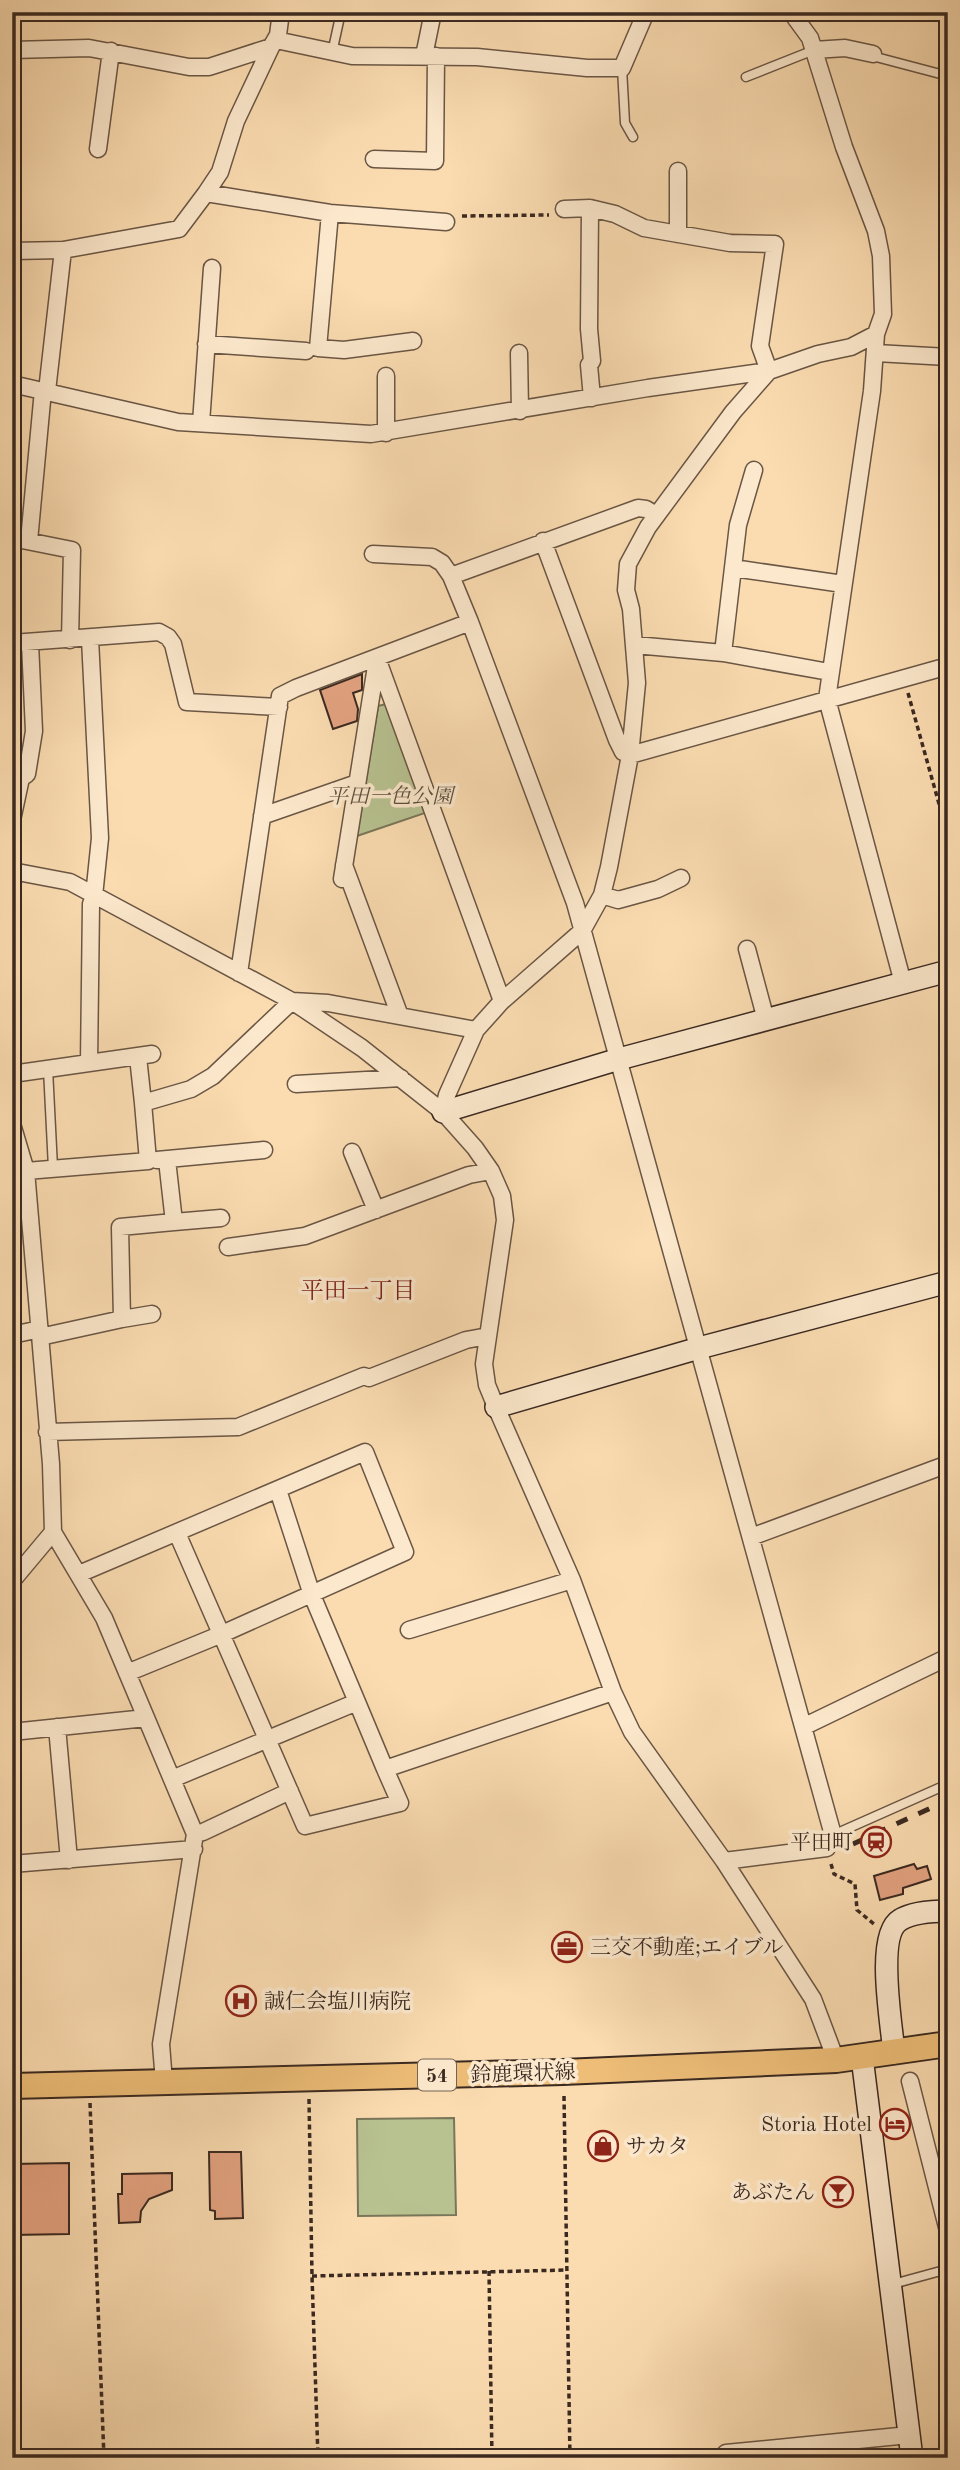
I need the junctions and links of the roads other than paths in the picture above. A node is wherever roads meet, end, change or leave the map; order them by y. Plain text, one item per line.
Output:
1 (281, 12) edge
2 (341, 12) edge
3 (433, 12) edge
4 (646, 12) edge
5 (791, 12) edge
6 (273, 43) junction
7 (12, 50) edge
8 (814, 50) junction
9 (111, 51) junction
10 (332, 53) junction
11 (873, 54) joint
12 (430, 56) junction
13 (622, 68) junction
14 (948, 76) edge
15 (746, 77) dead end
16 (633, 137) dead end
17 (98, 149) dead end
18 (374, 159) dead end
19 (678, 171) dead end
20 (206, 193) junction
21 (590, 208) junction
22 (564, 209) road end
23 (330, 213) junction
24 (446, 222) road end
25 (678, 234) junction
26 (63, 250) junction
27 (12, 251) edge
28 (212, 268) dead end
29 (876, 334) junction
30 (413, 341) dead end
31 (206, 344) junction
32 (306, 351) dead end
33 (519, 353) dead end
34 (876, 353) junction
35 (948, 357) edge
36 (769, 371) junction
37 (386, 376) dead end
38 (12, 384) edge
39 (45, 391) junction
40 (592, 398) junction
41 (520, 411) junction
42 (201, 423) junction
43 (386, 433) junction
44 (754, 470) dead end
45 (656, 515) junction
46 (12, 538) edge
47 (29, 541) junction
48 (543, 541) junction
49 (373, 554) dead end
50 (733, 568) junction
51 (452, 576) junction
52 (842, 584) junction
53 (470, 622) junction
54 (90, 639) junction
55 (70, 640) junction
56 (12, 643) edge
57 (30, 643) junction
58 (635, 645) junction
59 (723, 653) junction
60 (377, 658) junction
61 (948, 666) edge
62 (829, 672) junction
63 (827, 699) junction
64 (279, 707) junction
65 (629, 755) junction
66 (357, 783) junction
67 (262, 816) junction
68 (12, 820) edge
69 (12, 871) edge
70 (681, 878) dead end
71 (602, 895) junction
72 (94, 896) junction
73 (582, 931) junction
74 (747, 949) dead end
75 (948, 971) edge
76 (239, 973) junction
77 (903, 984) junction
78 (292, 1002) junction
79 (502, 1002) junction
80 (400, 1016) junction
81 (766, 1020) junction
82 (476, 1030) junction
83 (619, 1059) junction
84 (89, 1063) junction
85 (48, 1069) junction
86 (12, 1074) edge
87 (401, 1078) junction
88 (296, 1084) dead end
89 (143, 1103) junction
90 (443, 1112) junction
91 (12, 1124) edge
92 (264, 1150) dead end
93 (352, 1152) dead end
94 (167, 1160) junction
95 (148, 1161) junction
96 (53, 1168) junction
97 (26, 1171) junction
98 (491, 1171) junction
99 (376, 1210) junction
100 (221, 1218) dead end
101 (174, 1222) junction
102 (228, 1247) dead end
103 (948, 1282) edge
104 (152, 1314) dead end
105 (122, 1319) junction
106 (40, 1333) junction
107 (12, 1335) edge
108 (488, 1336) junction
109 (699, 1348) junction
110 (496, 1407) junction
111 (47, 1432) junction
112 (948, 1464) edge
113 (278, 1490) junction
114 (53, 1532) junction
115 (177, 1533) junction
116 (751, 1537) junction
117 (79, 1574) junction
118 (572, 1580) junction
119 (12, 1581) edge
120 (312, 1595) junction
121 (409, 1630) dead end
122 (222, 1634) junction
123 (948, 1657) edge
124 (127, 1673) junction
125 (614, 1692) junction
126 (357, 1702) junction
127 (146, 1718) junction
128 (805, 1726) junction
129 (57, 1727) junction
130 (12, 1732) edge
131 (267, 1738) junction
132 (385, 1769) junction
133 (172, 1779) junction
134 (948, 1784) edge
135 (290, 1791) junction
136 (830, 1841) junction
137 (194, 1842) junction
138 (69, 1860) junction
139 (724, 1861) junction
140 (12, 1864) edge
141 (948, 1911) edge
142 (948, 2044) edge
143 (894, 2053) junction
144 (862, 2057) junction
145 (836, 2060) junction
146 (910, 2081) dead end
147 (164, 2082) junction
148 (12, 2086) edge
149 (948, 2231) edge
150 (948, 2269) edge
151 (892, 2284) junction
152 (909, 2435) junction
153 (764, 2454) edge
154 (721, 2458) edge
155 (912, 2458) edge

1 - 6 street
2 - 10 lane
3 - 12 street
4 - 13 street
5 - 8 street
6 - 9 street
6 - 10 street
6 - 20 street
7 - 9 street
8 - 11 street
8 - 15 lane
8 - 29 street
9 - 17 street
10 - 12 street
11 - 14 lane
12 - 13 street
12 - 18 street
13 - 16 lane
19 - 25 street
20 - 23 street
20 - 26 street
21 - 22 street
21 - 25 street
21 - 40 street
23 - 24 street
23 - 30 street
25 - 36 street
26 - 27 street
26 - 39 street
28 - 31 street
29 - 34 street
29 - 36 street
31 - 32 street
31 - 42 street
33 - 41 street
34 - 35 street
34 - 52 street
36 - 40 street
36 - 45 street
37 - 43 street
38 - 39 street
39 - 42 street
39 - 47 street
40 - 41 street
41 - 43 street
42 - 43 street
44 - 50 street
45 - 48 street
45 - 58 street
46 - 47 street
47 - 55 street
48 - 51 street
48 - 65 street
49 - 51 street
50 - 52 street
50 - 59 street
51 - 53 street
52 - 62 street
53 - 60 street
53 - 73 street
54 - 55 street
54 - 64 street
54 - 72 street
55 - 57 street
56 - 57 street
57 - 68 street
58 - 59 street
58 - 65 street
59 - 62 street
60 - 64 street
60 - 66 street
60 - 79 street
61 - 63 street
62 - 63 street
63 - 65 street
63 - 77 street
64 - 67 street
65 - 71 street
66 - 67 street
66 - 80 street
67 - 76 street
69 - 72 street
70 - 71 street
71 - 73 street
72 - 76 street
72 - 84 street
73 - 79 street
73 - 83 street
74 - 81 street
75 - 77 street
76 - 78 street
77 - 81 street
78 - 80 street
78 - 87 street
78 - 89 street
79 - 82 street
80 - 82 street
81 - 83 street
82 - 90 street
83 - 90 street
83 - 109 street
84 - 85 street
84 - 89 street
85 - 86 street
85 - 96 lane
87 - 88 street
87 - 90 street
89 - 95 street
90 - 98 street
91 - 97 street
92 - 94 street
93 - 99 street
94 - 95 street
94 - 101 street
95 - 96 street
96 - 97 street
97 - 106 street
98 - 99 street
98 - 108 street
99 - 102 street
100 - 101 street
101 - 105 street
103 - 109 street
104 - 105 street
105 - 106 street
106 - 107 street
106 - 111 street
108 - 110 street
108 - 111 street
109 - 110 street
109 - 116 street
110 - 118 street
111 - 114 street
112 - 116 street
113 - 115 street
113 - 120 street
113 - 120 street
114 - 117 street
114 - 119 street
115 - 117 street
115 - 122 street
116 - 128 street
117 - 124 street
118 - 121 street
118 - 125 street
120 - 122 street
120 - 126 street
122 - 124 street
122 - 131 street
123 - 128 street
124 - 127 street
125 - 132 street
125 - 139 street
126 - 131 street
126 - 132 street
127 - 129 street
127 - 133 street
128 - 136 street
129 - 130 street
129 - 138 street
131 - 133 street
131 - 135 street
132 - 135 street
133 - 137 street
134 - 136 lane
135 - 137 street
136 - 139 street
137 - 138 street
137 - 147 street
138 - 140 street
139 - 145 street
141 - 143 street
142 - 143 main road, 鈴鹿環状線 / 54
143 - 144 main road, 鈴鹿環状線 / 54
144 - 145 main road, 鈴鹿環状線 / 54
144 - 151 street
145 - 147 main road, 鈴鹿環状線 / 54
146 - 149 street
147 - 148 main road, 鈴鹿環状線 / 54
150 - 151 lane
151 - 152 street
152 - 153 street
152 - 155 street
153 - 154 street

